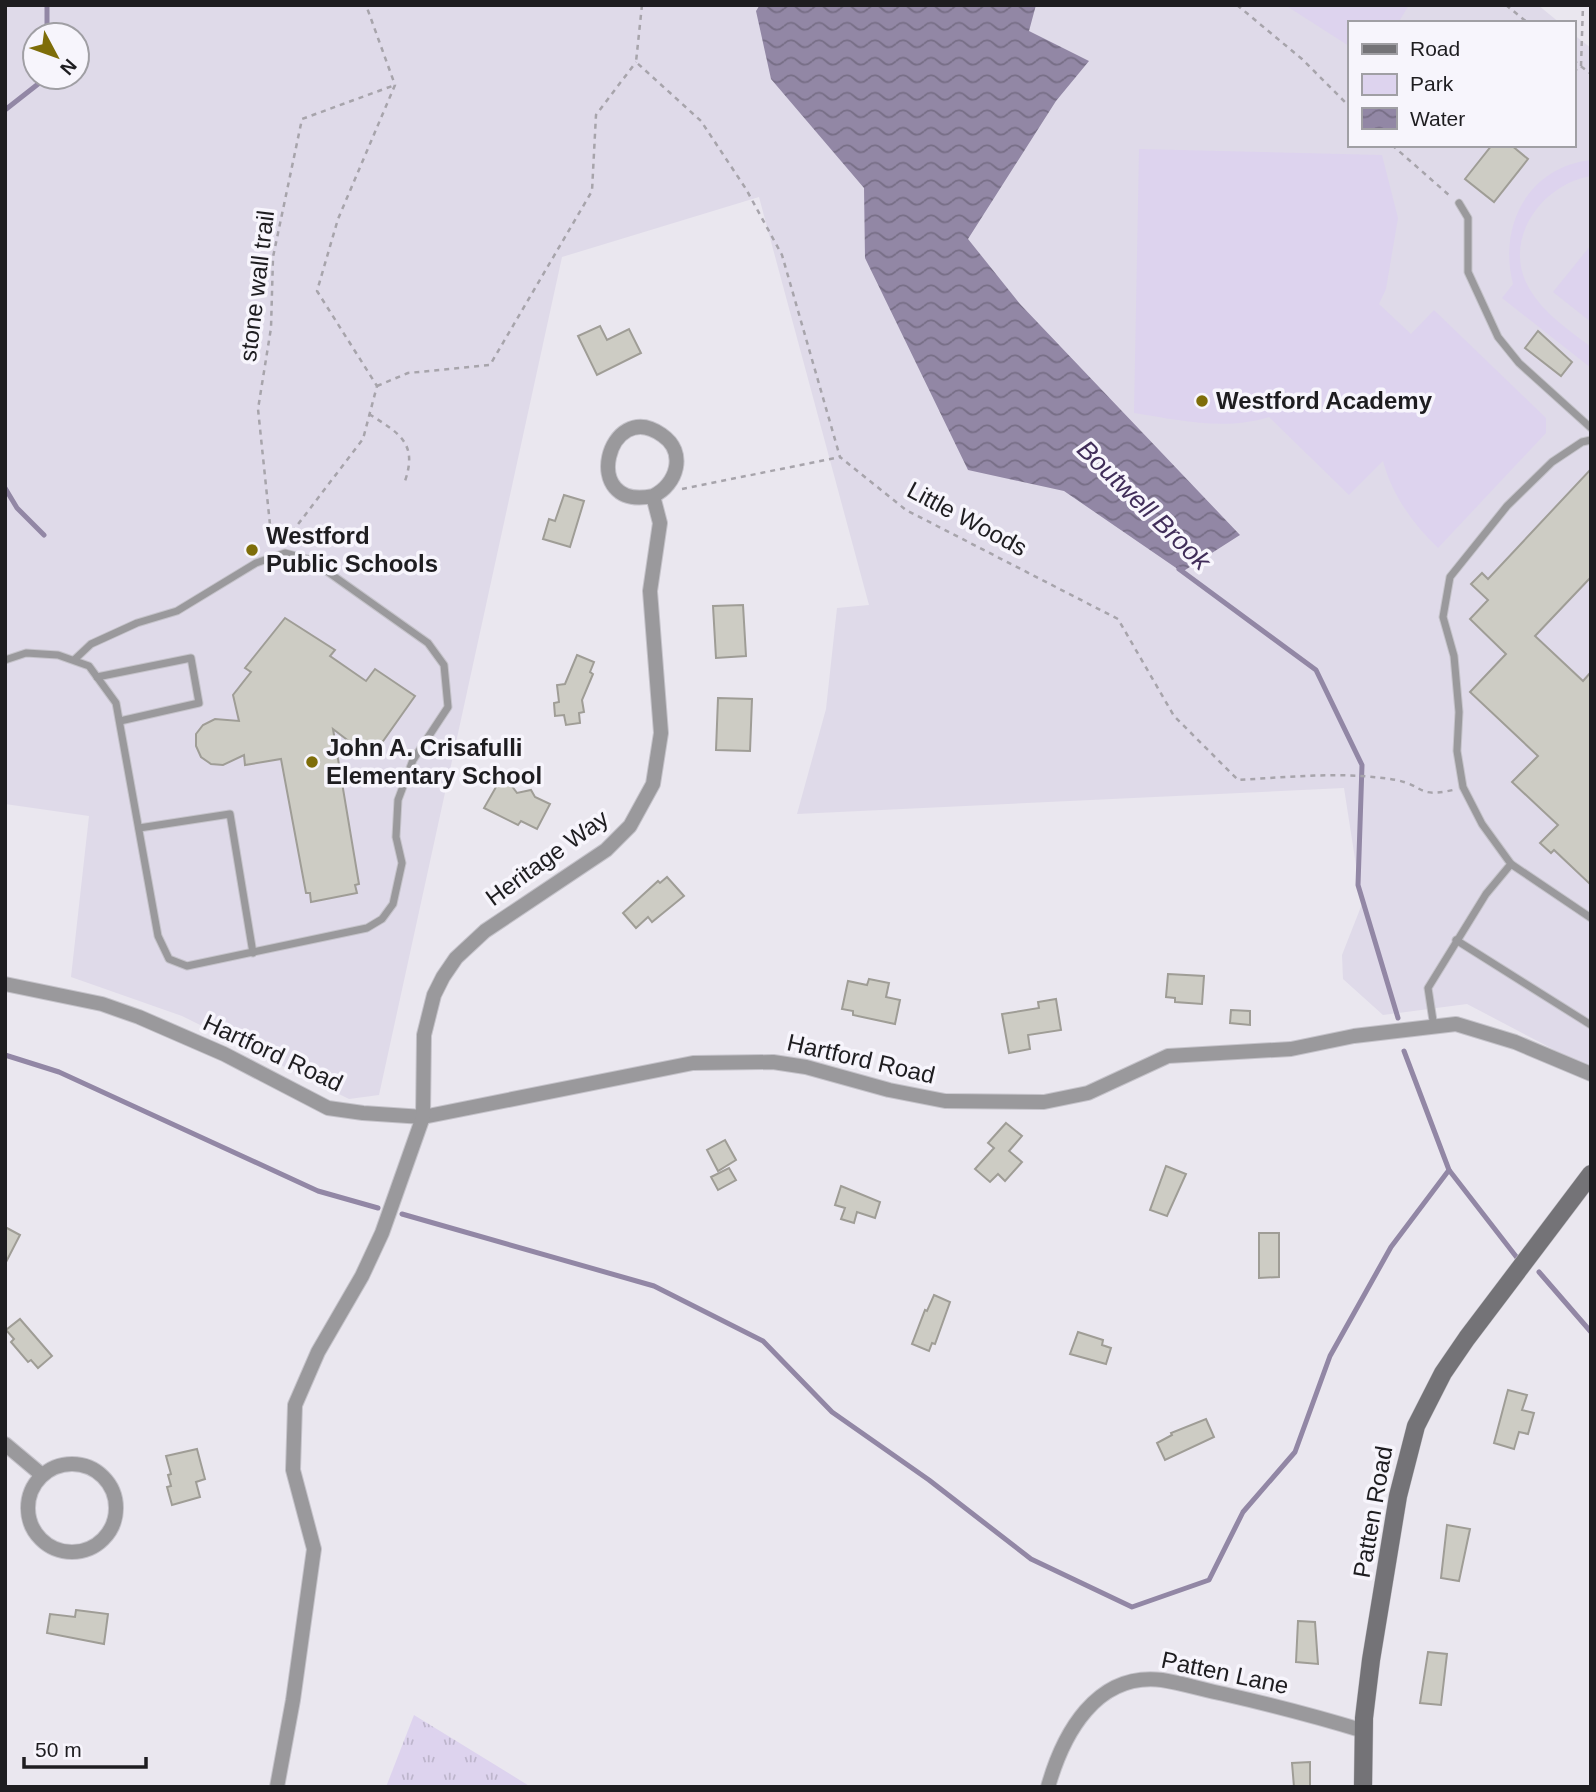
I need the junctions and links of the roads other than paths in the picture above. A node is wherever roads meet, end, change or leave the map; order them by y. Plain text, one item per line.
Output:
1 (1459, 203) road end
2 (1591, 428) edge
3 (1591, 440) edge
4 (656, 495) junction
5 (5, 660) edge
6 (74, 660) junction
7 (97, 677) junction
8 (120, 721) junction
9 (139, 828) junction
10 (1511, 864) junction
11 (1591, 918) edge
12 (1456, 940) junction
13 (253, 953) junction
14 (5, 984) edge
15 (1591, 1025) edge
16 (1434, 1027) junction
17 (1591, 1074) edge
18 (423, 1117) junction
19 (1591, 1174) edge
20 (5, 1444) edge
21 (42, 1475) junction
22 (1364, 1731) junction
23 (276, 1787) edge
24 (1048, 1787) edge
25 (1363, 1787) edge

1 - 2 lane
3 - 10 lane
4 - 4 street
4 - 18 street, Heritage Way
5 - 6 lane
6 - 7 lane
6 - 13 lane
7 - 8 lane
7 - 8 lane
8 - 9 lane
9 - 13 lane
9 - 13 lane
10 - 11 lane
10 - 12 lane
12 - 15 lane
12 - 16 lane
14 - 18 street, Hartford Road
16 - 17 street, Hartford Road
16 - 18 street, Hartford Road
18 - 23 street, Heritage Way
19 - 22 street, Patten Road
20 - 21 street
21 - 21 street
22 - 24 street, Patten Lane
22 - 25 street, Patten Road

